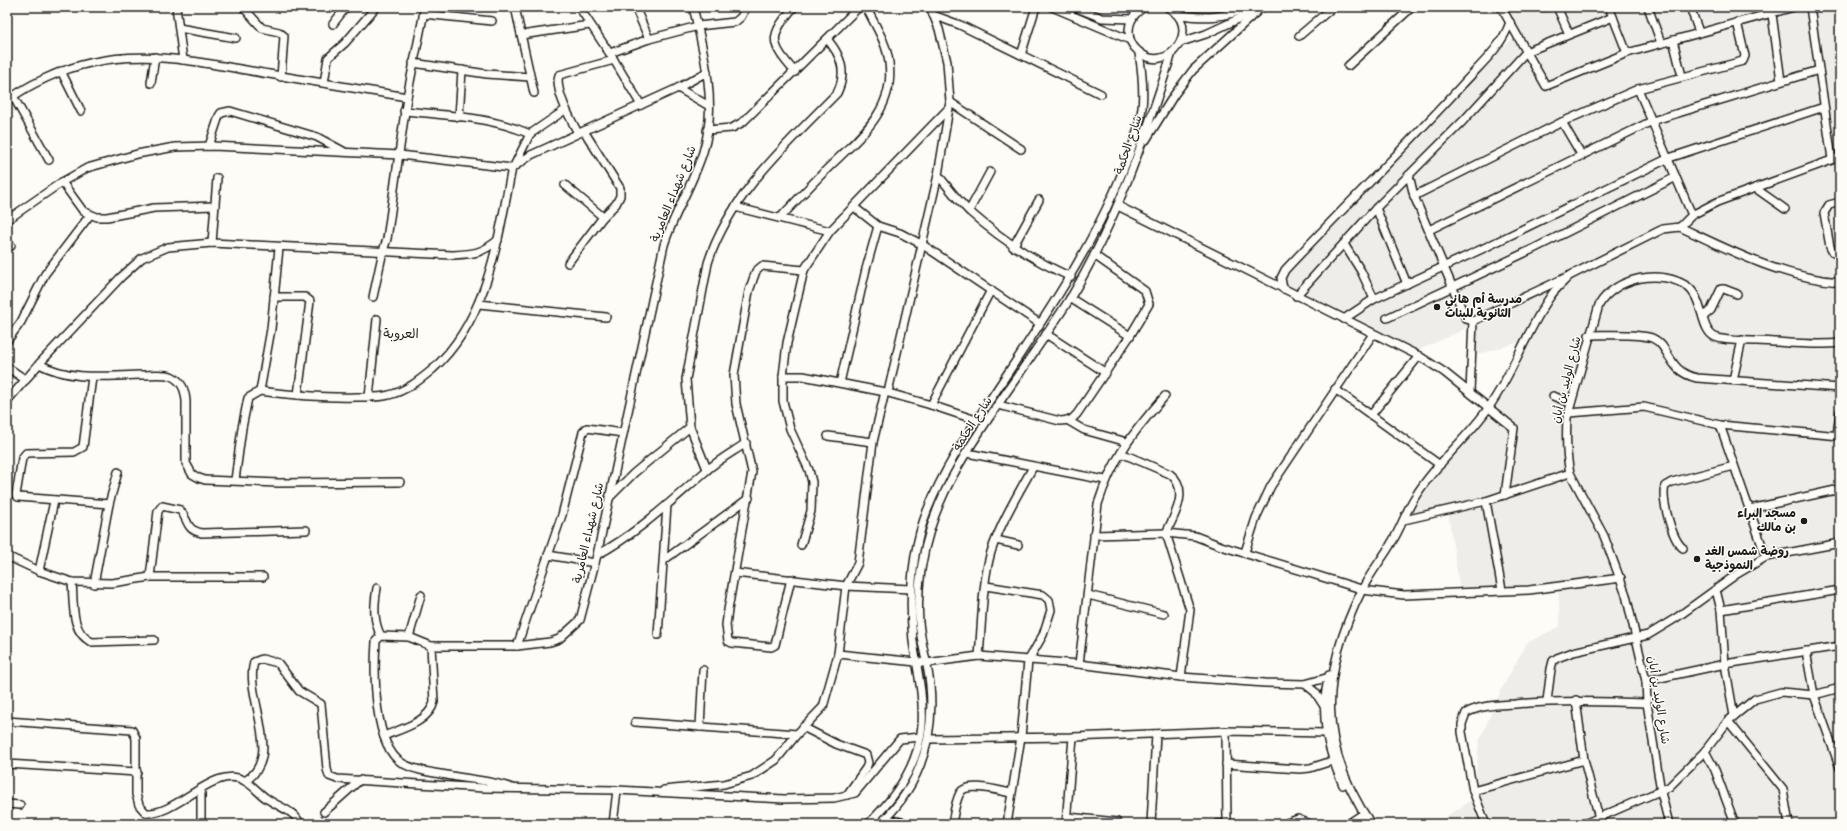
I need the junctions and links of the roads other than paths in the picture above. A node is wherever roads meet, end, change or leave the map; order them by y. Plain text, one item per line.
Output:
1 (176, 7) edge
2 (243, 7) edge
3 (346, 7) edge
4 (376, 7) edge
5 (515, 7) edge
6 (579, 7) edge
7 (635, 7) edge
8 (693, 7) edge
9 (746, 7) edge
10 (794, 7) edge
11 (859, 7) edge
12 (866, 7) edge
13 (930, 7) edge
14 (1036, 7) edge
15 (1052, 7) edge
16 (1074, 7) edge
17 (1145, 7) edge
18 (1167, 7) edge
19 (1250, 7) edge
20 (1261, 7) edge
21 (1334, 7) edge
22 (1412, 7) edge
23 (1501, 7) edge
24 (1540, 7) edge
25 (1548, 7) edge
26 (1557, 7) edge
27 (1609, 7) edge
28 (1648, 7) edge
29 (1690, 7) edge
30 (1794, 7) edge
31 (1810, 7) edge
32 (424, 10) edge
33 (1137, 10) edge
34 (1772, 10) edge
35 (1176, 14) junction
36 (933, 15) junction
37 (1613, 17) junction
38 (1132, 19) junction
39 (492, 21) dead end
40 (1510, 22) junction
41 (1736, 22) junction
42 (333, 24) dead end
43 (590, 25) junction
44 (698, 26) junction
45 (179, 28) junction
46 (1698, 32) junction
47 (1569, 34) junction
48 (521, 35) junction
49 (1299, 36) dead end
50 (236, 38) dead end
51 (649, 39) junction
52 (827, 39) junction
53 (1130, 40) junction
54 (1673, 40) junction
55 (1181, 42) junction
56 (1661, 43) junction
57 (610, 52) junction
58 (1526, 52) junction
59 (1139, 53) junction
60 (1172, 53) junction
61 (1627, 53) junction
62 (1021, 55) junction
63 (155, 57) junction
64 (183, 60) junction
65 (614, 60) junction
66 (414, 63) junction
67 (1348, 66) dead end
68 (462, 70) junction
69 (1819, 70) junction
70 (61, 71) junction
71 (707, 72) junction
72 (795, 72) junction
73 (1682, 76) junction
74 (282, 77) junction
75 (530, 77) junction
76 (1781, 81) junction
77 (151, 83) dead end
78 (324, 83) junction
79 (678, 88) junction
80 (1638, 89) junction
81 (534, 93) dead end
82 (1101, 94) dead end
83 (407, 97) junction
84 (10, 98) edge
85 (950, 102) junction
86 (641, 105) junction
87 (709, 106) junction
88 (1824, 107) junction
89 (948, 109) junction
90 (565, 110) junction
91 (80, 111) dead end
92 (404, 111) junction
93 (459, 117) junction
94 (1652, 121) junction
95 (1562, 122) junction
96 (708, 130) junction
97 (581, 132) junction
98 (530, 134) junction
99 (209, 146) junction
100 (1021, 149) dead end
101 (343, 151) junction
102 (1140, 151) junction
103 (400, 155) junction
104 (1582, 156) junction
105 (1840, 157) edge
106 (1669, 158) junction
107 (1832, 159) junction
108 (49, 160) dead end
109 (513, 167) junction
110 (990, 172) dead end
111 (938, 175) junction
112 (1409, 176) junction
113 (1676, 177) junction
114 (218, 178) dead end
115 (62, 182) junction
116 (565, 185) dead end
117 (1755, 188) junction
118 (1414, 196) junction
119 (1039, 200) dead end
120 (1840, 202) edge
121 (215, 206) junction
122 (1118, 206) junction
123 (735, 207) junction
124 (854, 207) junction
125 (1376, 208) junction
126 (1785, 209) dead end
127 (969, 211) junction
128 (90, 215) junction
129 (1692, 215) junction
130 (603, 217) junction
131 (8, 218) edge
132 (780, 218) junction
133 (878, 226) junction
134 (1680, 227) junction
135 (1429, 230) junction
136 (830, 231) junction
137 (498, 240) junction
138 (212, 243) junction
139 (1344, 244) junction
140 (922, 245) junction
141 (1013, 247) junction
142 (279, 248) junction
143 (383, 251) junction
144 (1094, 255) junction
145 (1840, 255) edge
146 (568, 263) dead end
147 (1443, 267) junction
148 (804, 270) junction
149 (1569, 276) junction
150 (1070, 277) junction
151 (1840, 282) edge
152 (1407, 284) junction
153 (1451, 287) junction
154 (1283, 289) junction
155 (991, 290) junction
156 (1737, 294) dead end
157 (1296, 296) junction
158 (274, 297) junction
159 (373, 298) dead end
160 (1070, 298) junction
161 (1374, 299) junction
162 (479, 304) junction
163 (606, 317) dead end
164 (1704, 317) junction
165 (1387, 318) dead end
166 (378, 319) dead end
167 (1344, 319) junction
168 (1473, 321) junction
169 (1039, 323) junction
170 (1046, 334) junction
171 (1373, 334) junction
172 (1589, 335) junction
173 (1130, 336) junction
174 (1742, 340) junction
175 (7, 341) edge
176 (1840, 343) edge
177 (1419, 356) junction
178 (39, 364) junction
179 (7, 367) edge
180 (1106, 373) junction
181 (783, 376) junction
182 (92, 377) junction
183 (26, 380) junction
184 (1733, 380) junction
185 (840, 383) junction
186 (1840, 388) edge
187 (1335, 389) junction
188 (260, 391) junction
189 (887, 392) junction
190 (1470, 392) junction
191 (298, 395) junction
192 (1165, 396) dead end
193 (1553, 396) dead end
194 (368, 397) junction
195 (7, 401) edge
196 (1570, 403) junction
197 (931, 405) junction
198 (998, 405) junction
199 (1489, 407) junction
200 (1569, 412) junction
201 (1840, 412) edge
202 (1371, 415) junction
203 (976, 420) junction
204 (1067, 420) junction
205 (1720, 425) junction
206 (690, 427) junction
207 (623, 432) junction
208 (828, 436) dead end
209 (1838, 436) edge
210 (873, 442) junction
211 (1127, 442) junction
212 (746, 443) junction
213 (967, 453) junction
214 (1120, 453) junction
215 (1440, 465) junction
216 (1734, 466) junction
217 (1033, 467) junction
218 (707, 470) junction
219 (118, 472) dead end
220 (1570, 473) junction
221 (235, 480) junction
222 (1105, 480) junction
223 (400, 482) dead end
224 (1840, 489) edge
225 (1505, 494) junction
226 (609, 498) junction
227 (749, 498) junction
228 (54, 501) junction
229 (1486, 501) junction
230 (109, 504) junction
231 (668, 505) junction
232 (1750, 509) junction
233 (1403, 521) junction
234 (306, 530) dead end
235 (1166, 533) junction
236 (1094, 534) junction
237 (996, 540) junction
238 (1840, 543) edge
239 (801, 545) dead end
240 (1018, 545) dead end
241 (1683, 548) dead end
242 (1245, 552) junction
243 (597, 555) junction
244 (7, 556) edge
245 (548, 556) junction
246 (1766, 557) junction
247 (664, 560) junction
248 (595, 563) junction
249 (39, 571) junction
250 (735, 573) junction
251 (150, 577) junction
252 (263, 577) dead end
253 (1621, 578) junction
254 (791, 579) junction
255 (72, 582) junction
256 (94, 584) junction
257 (846, 586) junction
258 (986, 586) junction
259 (376, 588) dead end
260 (911, 589) junction
261 (1360, 589) junction
262 (1502, 590) junction
263 (1716, 590) junction
264 (1840, 590) edge
265 (421, 595) dead end
266 (1088, 595) junction
267 (1721, 610) junction
268 (1164, 614) dead end
269 (658, 634) dead end
270 (381, 636) junction
271 (409, 637) junction
272 (1636, 639) junction
273 (154, 640) dead end
274 (431, 646) junction
275 (517, 646) junction
276 (1840, 646) edge
277 (1806, 651) junction
278 (838, 654) junction
279 (979, 656) junction
280 (1028, 661) junction
281 (917, 662) junction
282 (926, 663) junction
283 (1079, 664) junction
284 (1725, 664) junction
285 (703, 670) dead end
286 (1181, 677) junction
287 (1330, 677) junction
288 (1646, 681) junction
289 (1304, 684) junction
290 (1840, 688) edge
291 (1814, 695) junction
292 (1576, 700) junction
293 (1547, 701) junction
294 (1647, 703) junction
295 (1324, 708) junction
296 (1731, 718) junction
297 (7, 722) edge
298 (635, 722) dead end
299 (700, 726) junction
300 (803, 727) junction
301 (1226, 731) junction
302 (1325, 733) junction
303 (797, 734) junction
304 (1156, 734) junction
305 (384, 736) junction
306 (920, 737) junction
307 (1021, 737) junction
308 (1073, 737) junction
309 (930, 739) junction
310 (1705, 751) junction
311 (1584, 760) junction
312 (1332, 761) junction
313 (7, 764) edge
314 (1226, 764) junction
315 (1840, 768) edge
316 (138, 772) junction
317 (360, 780) junction
318 (245, 781) junction
319 (512, 788) junction
320 (201, 789) junction
321 (617, 790) junction
322 (1473, 791) junction
323 (654, 792) junction
324 (1661, 792) junction
325 (1011, 793) junction
326 (847, 795) junction
327 (7, 804) edge
328 (20, 805) dead end
329 (324, 812) dead end
330 (1153, 816) junction
331 (1360, 816) junction
332 (1599, 818) junction
333 (1067, 820) edge
334 (882, 822) edge
335 (1117, 822) dead end
336 (201, 824) edge
337 (300, 824) edge
338 (613, 824) edge
339 (868, 824) edge
340 (912, 824) edge
341 (952, 824) edge
342 (1008, 824) edge
343 (1151, 824) edge
344 (1158, 824) edge
345 (1217, 824) edge
346 (1225, 824) edge
347 (1238, 824) edge
348 (1284, 824) edge
349 (1310, 824) edge
350 (1348, 824) edge
351 (1366, 824) edge
352 (1371, 824) edge
353 (1486, 824) edge
354 (1584, 824) edge
355 (1669, 824) edge
356 (1735, 824) edge
357 (1789, 824) edge

1 - 45 street
2 - 74 street
3 - 42 street
4 - 78 street
5 - 48 street
6 - 43 street
7 - 51 street
8 - 44 street, شارع شهداء العامرية
9 - 44 street
10 - 72 street
11 - 52 street
12 - 132 street
13 - 36 street
14 - 62 street
15 - 53 street
16 - 38 street
17 - 33 street
18 - 35 street
19 - 35 street
20 - 55 street
20 - 102 street
21 - 49 street
22 - 67 street
23 - 40 street
24 - 25 street
26 - 47 street
27 - 37 street
28 - 56 street
29 - 46 street
30 - 34 street
31 - 69 street
32 - 39 street
32 - 66 street
33 - 38 street
34 - 41 street
34 - 76 street
35 - 55 street
36 - 62 street
36 - 85 street
37 - 47 street
37 - 61 street
38 - 53 street
40 - 58 street
40 - 154 street
41 - 46 street
41 - 73 street
43 - 48 street
43 - 57 street
44 - 51 street
44 - 71 street, شارع شهداء العامرية
45 - 50 street
45 - 64 street
46 - 54 street
47 - 58 street
48 - 75 street
51 - 57 street
52 - 72 street
52 - 123 street
53 - 59 street
54 - 56 street
54 - 73 street
55 - 60 street
56 - 61 street
57 - 65 street
58 - 61 street
58 - 112 street
59 - 60 street
59 - 150 street, شارع الحكمة
60 - 102 street, شارع الحكمة
62 - 82 street
63 - 64 street
63 - 70 street
63 - 77 street
64 - 74 street
65 - 86 street
65 - 90 street
66 - 68 street
66 - 83 street
68 - 75 street
68 - 93 street
69 - 76 street
69 - 88 street
70 - 84 street
70 - 91 street
71 - 79 street
71 - 87 street, شارع شهداء العامرية
72 - 96 street
73 - 80 street
74 - 78 street
75 - 81 street
76 - 94 street
78 - 83 street
79 - 86 street
79 - 87 street
80 - 94 street
80 - 95 street
83 - 92 street
84 - 108 street
85 - 89 street
85 - 100 street
86 - 97 street
87 - 96 street, شارع شهداء العامرية
88 - 106 street
88 - 107 street
89 - 111 street
89 - 124 street
90 - 97 street
90 - 98 street
92 - 93 street
92 - 103 street
93 - 98 street
94 - 104 street
94 - 106 street
95 - 104 street
95 - 118 street
96 - 207 street, شارع شهداء العامرية
97 - 109 street
97 - 130 street
98 - 109 street
99 - 101 street
99 - 101 street
99 - 115 street
101 - 103 street
102 - 122 street, شارع الحكمة
103 - 109 street
103 - 143 street
104 - 135 street
105 - 107 street
106 - 113 street
106 - 147 street
107 - 117 street
109 - 137 street
110 - 127 street
111 - 127 street
111 - 140 street
112 - 118 street
112 - 125 street
113 - 129 street
113 - 153 street
114 - 121 street
115 - 128 street
115 - 131 street
116 - 130 street
117 - 126 street
117 - 129 street
118 - 135 street
119 - 141 street
120 - 145 street
121 - 128 street
121 - 138 street
122 - 144 street, شارع الحكمة
122 - 154 street
123 - 132 street
123 - 206 street
124 - 133 street
124 - 136 street
125 - 139 street
125 - 152 street
127 - 141 street
128 - 175 street
129 - 134 street
130 - 146 street
132 - 136 street
133 - 140 street
133 - 185 street
134 - 149 street
134 - 151 street
135 - 147 street
136 - 148 street
137 - 143 street
137 - 162 street
138 - 142 street
138 - 178 street
139 - 157 street
139 - 161 street
140 - 155 street
140 - 189 street
141 - 150 street
142 - 143 street
142 - 158 street
143 - 159 street
144 - 160 street, شارع الحكمة
144 - 173 street
147 - 152 street
147 - 153 street
148 - 181 street
148 - 212 street
149 - 168 street
149 - 199 street
150 - 169 street, شارع الحكمة
152 - 161 street
153 - 165 street
153 - 168 street
154 - 157 street
155 - 169 street
155 - 197 street
156 - 164 street
157 - 167 street
158 - 188 street
158 - 191 street
160 - 170 street, شارع الحكمة
160 - 173 street
161 - 167 street
162 - 163 street
162 - 194 street
164 - 172 street, شارع الوليد بن أبان
164 - 174 street, شارع الوليد بن أبان
166 - 194 street
167 - 171 street
168 - 190 street
169 - 203 street, شارع الحكمة
170 - 180 street
170 - 198 street, شارع الحكمة
171 - 177 street
171 - 187 street
172 - 184 street
172 - 196 street, شارع الوليد بن أبان
173 - 180 street
174 - 176 street, شارع الوليد بن أبان
174 - 184 street
177 - 190 street
177 - 202 street
178 - 182 street
178 - 183 street
179 - 183 street
180 - 204 street
181 - 185 street
181 - 239 street
182 - 221 street
182 - 228 street
183 - 195 street
184 - 186 street
185 - 189 street
187 - 202 street
187 - 242 street
188 - 191 street
188 - 221 street
189 - 197 street
189 - 210 street
190 - 199 street
191 - 194 street
192 - 211 street
193 - 196 street
196 - 200 street, شارع الوليد بن أبان
197 - 203 street
198 - 204 street
198 - 213 street, شارع الحكمة
199 - 215 street
199 - 225 street
200 - 205 street
200 - 220 street, شارع الوليد بن أبان
201 - 209 street
202 - 215 street
203 - 260 street, شارع الحكمة
204 - 211 street
205 - 209 street
205 - 216 street
206 - 218 street
206 - 226 street
207 - 226 street, شارع شهداء العامرية
207 - 245 street
208 - 210 street
210 - 257 street
211 - 214 street
212 - 218 street
212 - 227 street
213 - 217 street
213 - 282 street, شارع الحكمة
214 - 222 street
214 - 235 street
215 - 233 street
216 - 232 street
216 - 241 street
217 - 222 street
217 - 237 street
218 - 231 street
219 - 230 street
220 - 225 street
220 - 253 street, شارع الوليد بن أبان
221 - 223 street
222 - 236 street
224 - 232 street
225 - 229 street
226 - 243 street, شارع شهداء العامرية
227 - 247 street
227 - 250 street
228 - 230 street
228 - 249 street
229 - 233 street
229 - 262 street
230 - 256 street
231 - 243 street
231 - 247 street
232 - 246 street
233 - 261 street
234 - 251 street
235 - 236 street
235 - 242 street
235 - 286 street
236 - 266 street
237 - 240 street
237 - 258 street
238 - 246 street
242 - 261 street
243 - 248 street, شارع شهداء العامرية
244 - 249 street
245 - 248 street
245 - 275 street
246 - 263 street
247 - 269 street
248 - 275 street, شارع شهداء العامرية
249 - 255 street
250 - 254 street
250 - 254 street
251 - 252 street
251 - 256 street
253 - 262 street
253 - 272 street, شارع الوليد بن أبان
254 - 257 street
255 - 256 street
255 - 273 street
257 - 260 street
257 - 278 street
258 - 279 street
258 - 280 street
259 - 270 street
260 - 281 street, شارع الحكمة
261 - 262 street
261 - 287 street
263 - 267 street
263 - 272 street
264 - 267 street
265 - 271 street
266 - 268 street
266 - 283 street
267 - 284 street
270 - 271 street, شارع شهداء العامرية
270 - 305 street
271 - 274 street, شارع شهداء العامرية
272 - 288 street, شارع الوليد بن أبان
272 - 293 street
274 - 275 street, شارع شهداء العامرية
274 - 305 street
276 - 277 street
277 - 284 street
277 - 291 street
278 - 281 street
278 - 300 street
279 - 280 street
279 - 282 street
280 - 283 street
280 - 307 street
281 - 282 street
281 - 306 street, شارع الحكمة
282 - 309 street, شارع الحكمة
283 - 286 street
284 - 288 street
284 - 296 street
285 - 299 street
286 - 289 street
287 - 289 street
287 - 295 street
287 - 352 street
288 - 294 street, شارع الوليد بن أبان
289 - 295 street
290 - 291 street
291 - 296 street
291 - 315 street
292 - 293 street
292 - 294 street
292 - 311 street
293 - 322 street
294 - 324 street, شارع الوليد بن أبان
295 - 302 street
296 - 310 street
296 - 357 street
297 - 316 street
298 - 299 street
299 - 303 street
300 - 303 street
300 - 326 street
301 - 302 street
301 - 304 street
301 - 314 street
302 - 312 street
303 - 323 street
304 - 308 street
304 - 330 street
305 - 319 street
306 - 326 street
306 - 339 street, شارع الحكمة
307 - 308 street
307 - 309 street
307 - 325 street
308 - 333 street
309 - 334 street, شارع الحكمة
310 - 324 street
310 - 356 street
311 - 322 street
311 - 332 street
312 - 314 street
312 - 331 street
313 - 316 street
314 - 346 street
316 - 320 street
317 - 318 street
317 - 319 street
317 - 329 street
318 - 320 street
318 - 337 street
319 - 321 street
320 - 336 street
321 - 323 street
321 - 338 street
322 - 353 street
323 - 326 street
324 - 332 street
324 - 355 street, شارع الوليد بن أبان
325 - 341 street
325 - 342 street
327 - 328 street
330 - 343 street
330 - 344 street
331 - 350 street
331 - 351 street
332 - 354 street
333 - 335 street
334 - 340 street
345 - 346 street
346 - 347 street
348 - 349 street

